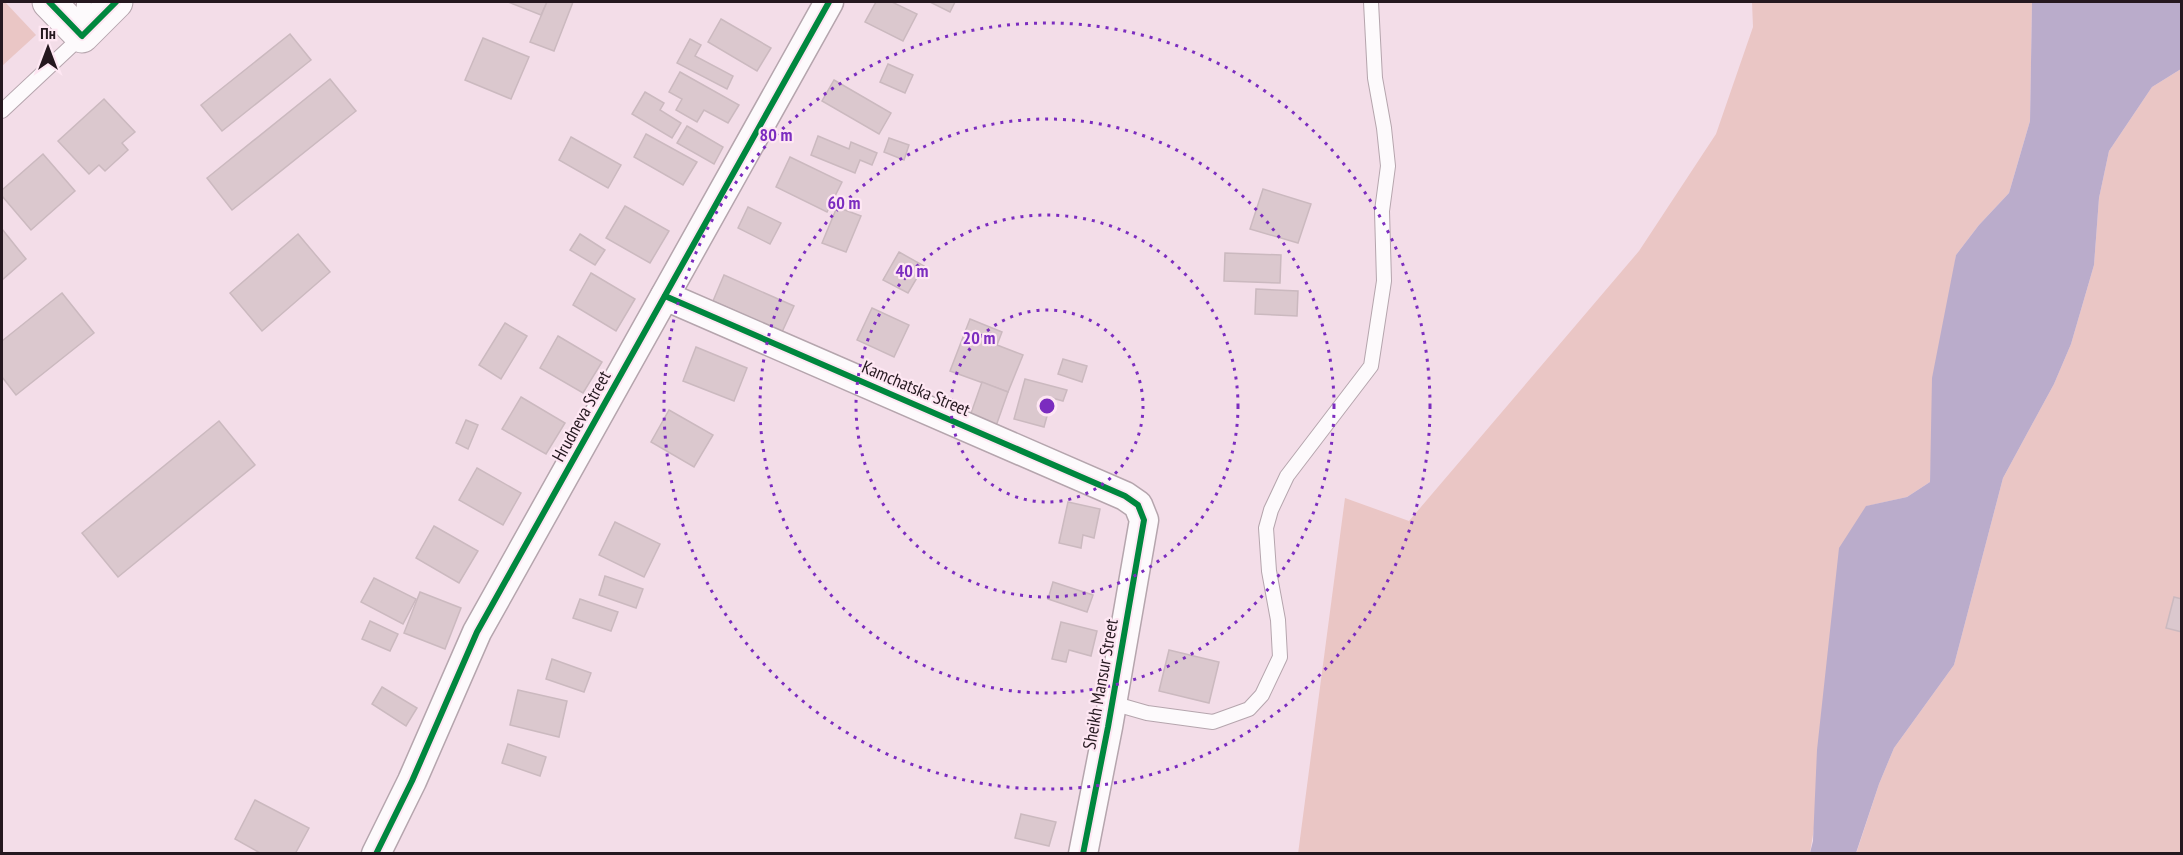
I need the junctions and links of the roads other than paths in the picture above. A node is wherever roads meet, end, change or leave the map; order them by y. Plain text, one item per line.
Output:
1 (49, 2) edge
2 (84, 2) edge
3 (116, 2) edge
4 (829, 2) edge
5 (1371, 2) edge
6 (82, 36) junction
7 (2, 111) edge
8 (665, 296) junction
9 (1144, 519) joint
10 (1112, 702) junction
11 (376, 854) edge
12 (1083, 854) edge

1 - 6 street
2 - 6 lane
3 - 6 street
4 - 8 street, Hrudneva Street
5 - 10 lane
6 - 7 lane
8 - 9 street, Kamchatska Street
8 - 11 street, Hrudneva Street
9 - 10 street, Sheikh Mansur Street
10 - 12 street, Sheikh Mansur Street

